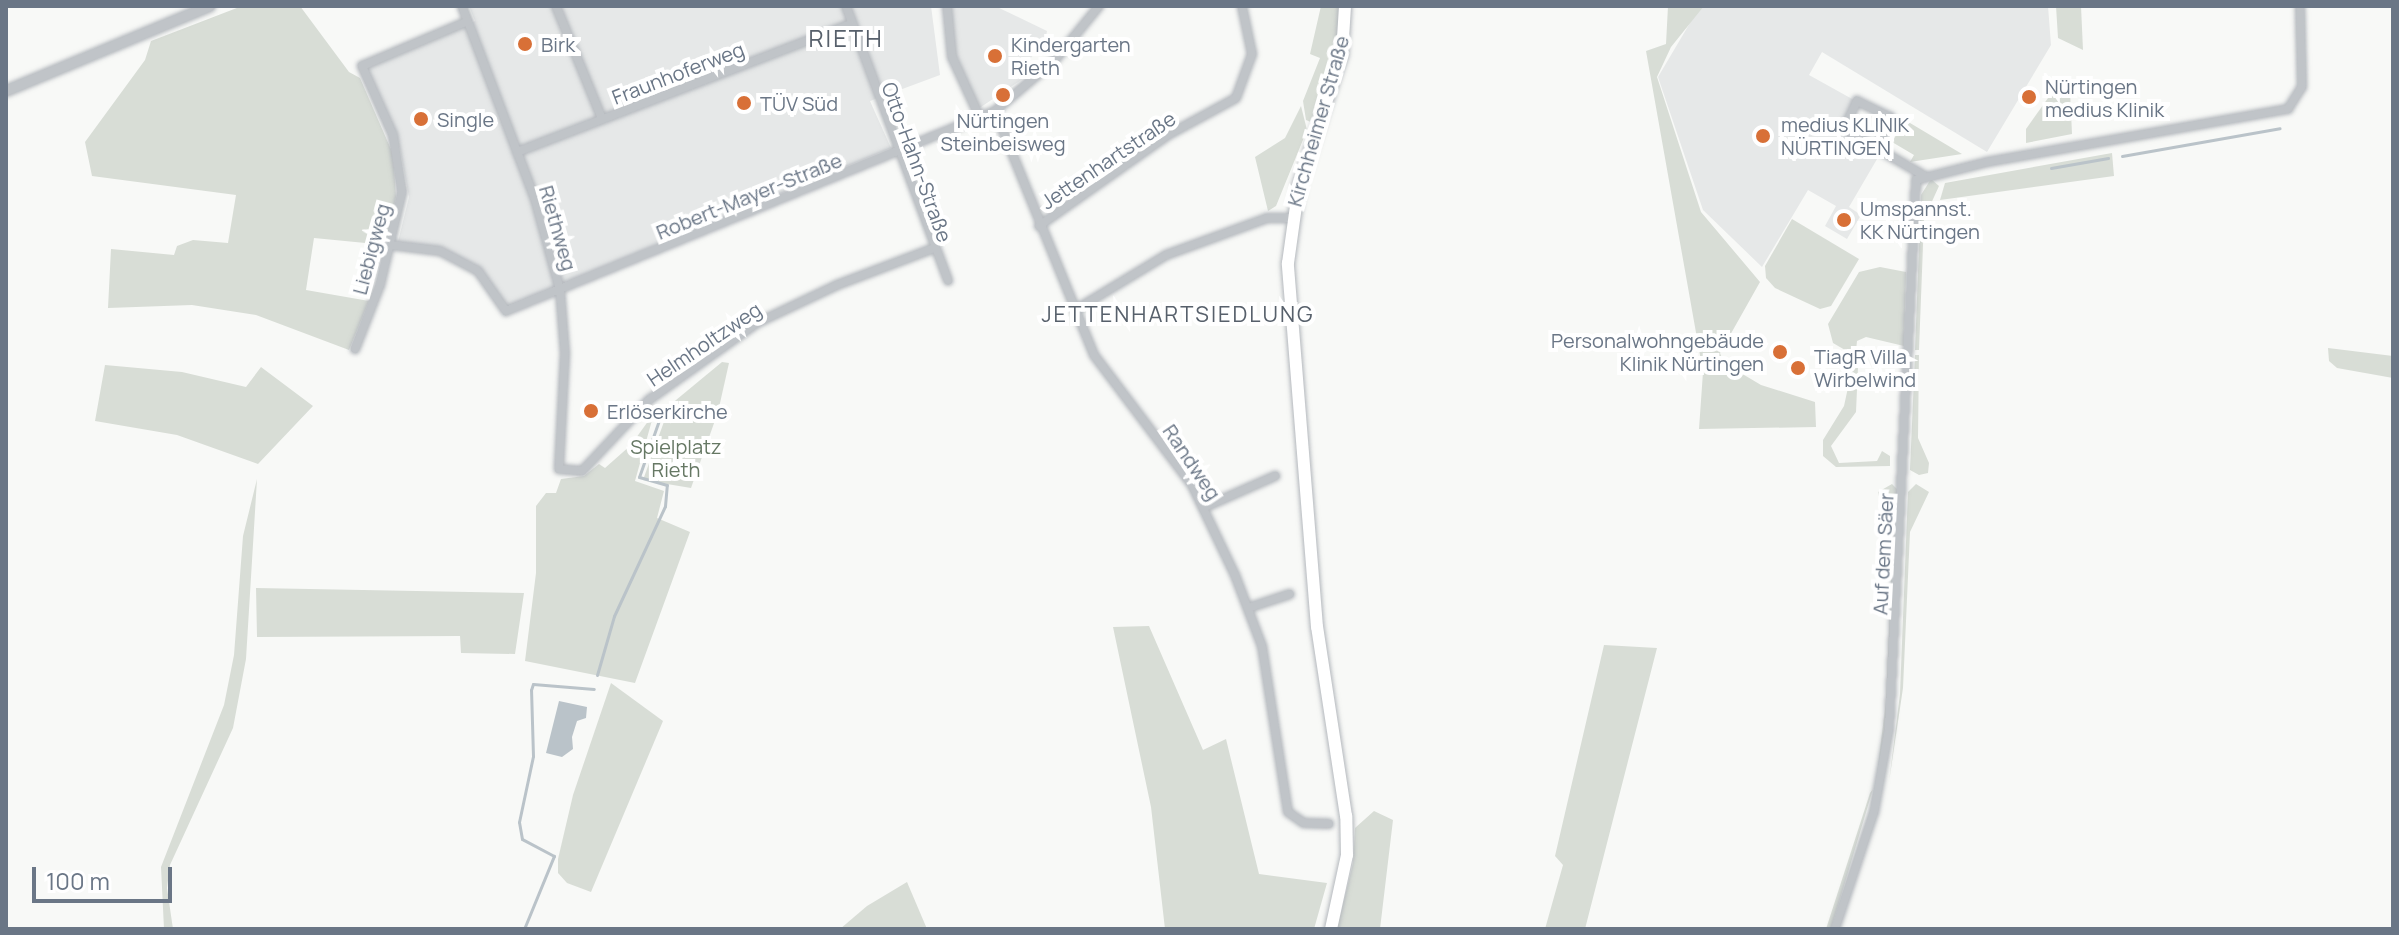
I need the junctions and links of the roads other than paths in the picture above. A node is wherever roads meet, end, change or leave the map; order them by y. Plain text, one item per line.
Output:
1 (210, 6) edge
2 (462, 6) edge
3 (556, 6) edge
4 (846, 6) edge
5 (947, 6) edge
6 (1099, 6) edge
7 (1242, 6) edge
8 (1345, 6) edge
9 (2300, 6) edge
10 (468, 21) junction
11 (850, 24) junction
12 (6, 91) edge
13 (995, 111) junction
14 (980, 118) junction
15 (602, 119) junction
16 (1877, 148) junction
17 (517, 152) junction
18 (899, 154) junction
19 (1923, 175) junction
20 (1291, 218) junction
21 (1039, 226) junction
22 (391, 245) junction
23 (932, 249) junction
24 (948, 281) dead end
25 (560, 290) junction
26 (1077, 309) junction
27 (355, 349) dead end
28 (559, 469) joint
29 (1275, 476) dead end
30 (1205, 507) junction
31 (1290, 594) dead end
32 (1248, 608) junction
33 (1329, 824) dead end
34 (1331, 929) edge
35 (1835, 929) edge

1 - 12 street
2 - 10 street, Riethweg
3 - 15 street
4 - 11 street, Otto-Hahn-Straße
5 - 14 street
6 - 13 street, Robert-Mayer-Straße
7 - 21 street, Jettenhartstraße
8 - 20 main road, Kirchheimer Straße
9 - 19 street
10 - 17 street, Riethweg
10 - 22 street, Liebigweg
11 - 15 street, Fraunhoferweg
11 - 18 street, Otto-Hahn-Straße
13 - 14 street, Robert-Mayer-Straße
13 - 21 street, Randweg
14 - 18 street, Robert-Mayer-Straße
15 - 17 street, Fraunhoferweg
16 - 16 street
16 - 19 street
17 - 25 street, Riethweg
18 - 23 street, Otto-Hahn-Straße
18 - 25 street, Robert-Mayer-Straße
19 - 35 street, Auf dem Säer
20 - 26 street
20 - 34 main road, Kirchheimer Straße
21 - 26 street, Randweg
22 - 25 street, Robert-Mayer-Straße
22 - 27 street, Liebigweg
23 - 24 street, Otto-Hahn-Straße
23 - 28 street, Helmholtzweg
25 - 28 street, Riethweg
26 - 30 street, Randweg
29 - 30 street
30 - 32 street, Randweg
31 - 32 street
32 - 33 street, Randweg

